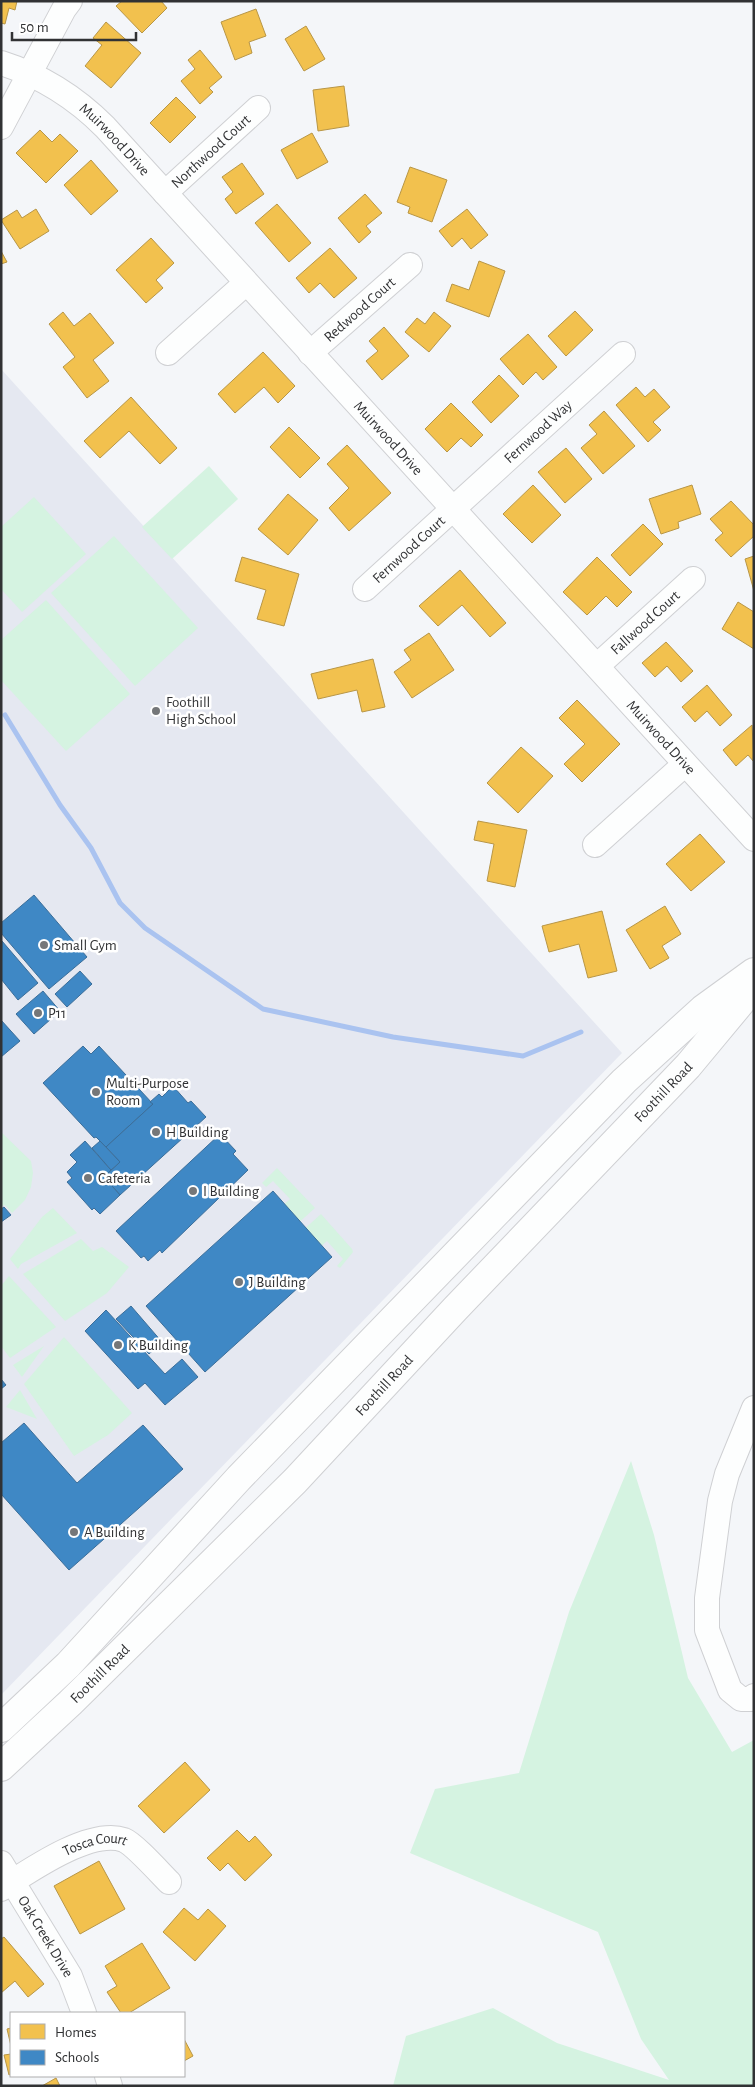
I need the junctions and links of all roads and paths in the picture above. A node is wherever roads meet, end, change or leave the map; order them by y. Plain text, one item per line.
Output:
1 (70, 1) edge
2 (1, 63) edge
3 (30, 73) junction
4 (258, 108) dead end
5 (1, 127) edge
6 (165, 193) junction
7 (410, 265) dead end
8 (246, 283) junction
9 (168, 353) dead end
10 (310, 353) junction
11 (623, 354) dead end
12 (451, 508) junction
13 (693, 579) dead end
14 (365, 589) dead end
15 (597, 666) junction
16 (685, 764) junction
17 (752, 834) edge
18 (595, 845) dead end
19 (754, 972) edge
20 (754, 991) edge
21 (754, 1408) edge
22 (754, 1696) edge
23 (1, 1728) edge
24 (1, 1767) edge
25 (5, 1878) edge
26 (170, 1882) dead end
27 (84, 2012) edge

1 - 3 street
2 - 3 street, Muirwood Drive
3 - 5 street
3 - 6 street, Muirwood Drive
4 - 6 street, Northwood Court
6 - 8 street, Muirwood Drive
7 - 10 street, Redwood Court
8 - 9 street
8 - 10 street, Muirwood Drive
10 - 12 street, Muirwood Drive
11 - 12 street, Fernwood Way
12 - 14 street, Fernwood Court
12 - 15 street, Muirwood Drive
13 - 15 street, Fallwood Court
15 - 16 street, Muirwood Drive
16 - 17 street, Muirwood Drive
16 - 18 street
19 - 23 main road, Foothill Road
20 - 24 main road, Foothill Road
21 - 22 street
25 - 26 street, Tosca Court
25 - 27 street, Oak Creek Drive

